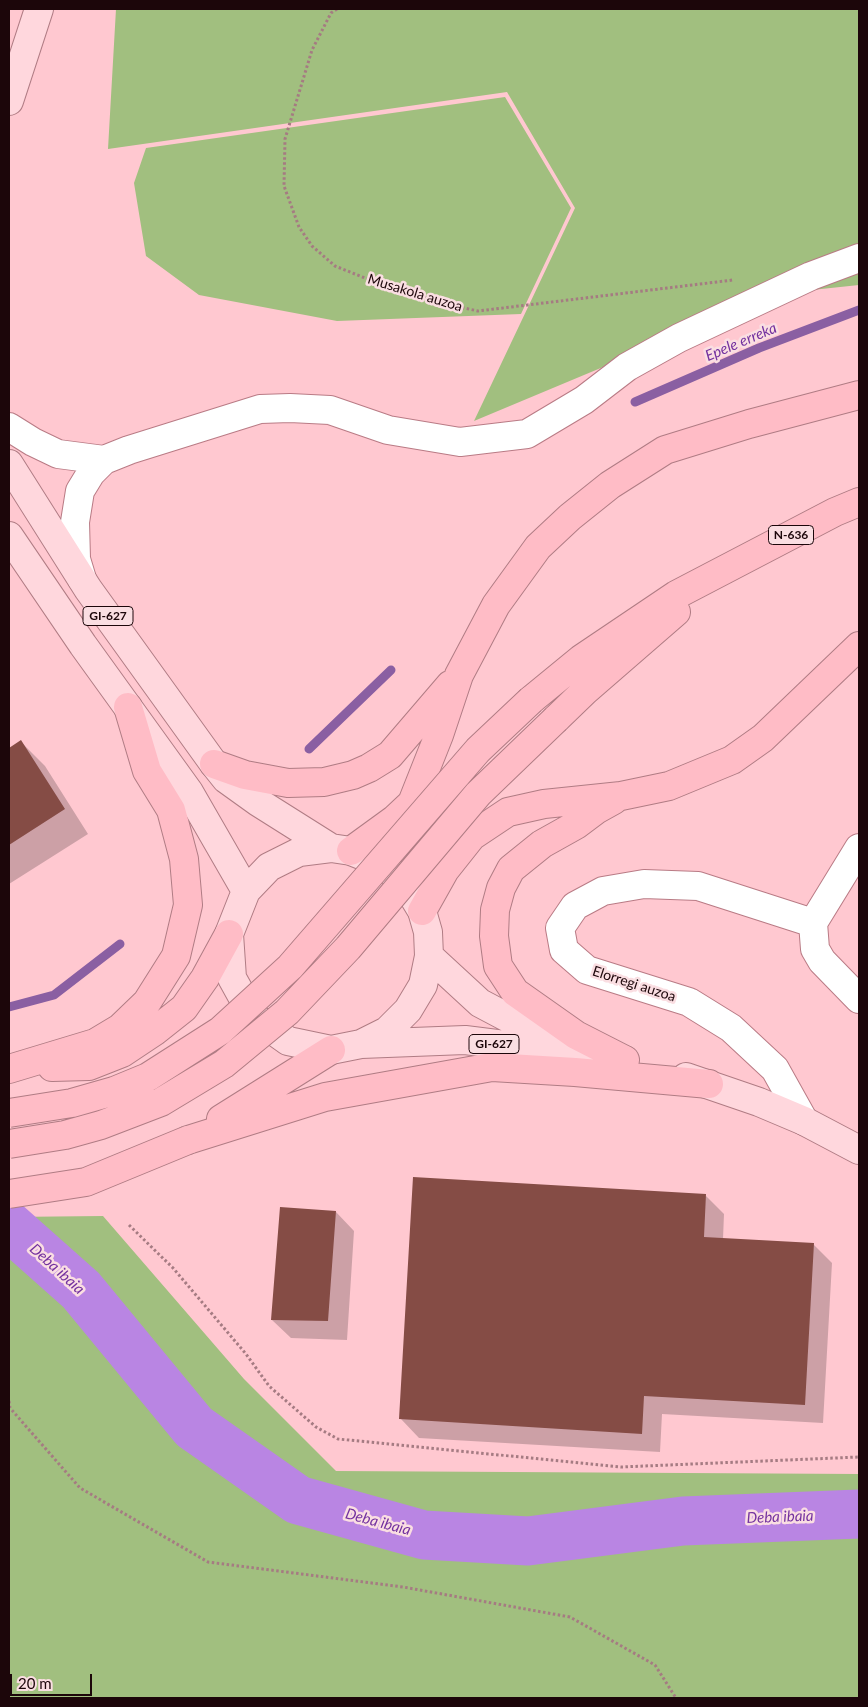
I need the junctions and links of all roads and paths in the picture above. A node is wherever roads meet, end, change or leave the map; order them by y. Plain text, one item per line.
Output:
1 (39, 9) edge
2 (337, 9) edge
3 (9, 101) edge
4 (859, 258) edge
5 (742, 279) dead end
6 (859, 395) edge
7 (9, 427) edge
8 (104, 460) junction
9 (9, 464) edge
10 (859, 502) edge
11 (9, 536) edge
12 (9, 557) edge
13 (726, 571) junction
14 (84, 582) junction
15 (83, 645) junction
16 (859, 646) edge
17 (459, 675) junction
18 (128, 707) junction
19 (214, 764) junction
20 (622, 796) junction
21 (859, 848) edge
22 (341, 849) junction
23 (246, 891) junction
24 (422, 911) junction
25 (813, 923) junction
26 (229, 934) junction
27 (429, 956) junction
28 (859, 999) edge
29 (362, 1044) junction
30 (331, 1050) junction
31 (625, 1060) junction
32 (9, 1069) edge
33 (709, 1084) junction
34 (9, 1113) edge
35 (804, 1121) junction
36 (188, 1140) junction
37 (9, 1144) edge
38 (859, 1150) edge
39 (9, 1194) edge
40 (129, 1225) dead end
41 (9, 1401) edge
42 (859, 1457) edge
43 (676, 1698) edge

1 - 3 main road
2 - 5 path, Musakola auzoa
4 - 8 street
6 - 17 highway
7 - 8 street
8 - 14 street
9 - 14 main road, GI-627
10 - 13 highway, N-636
11 - 15 main road, GI-627
12 - 15 main road
13 - 34 highway, bridge
13 - 37 highway, bridge
14 - 19 main road, GI-627
15 - 18 main road, GI-627
16 - 20 highway
17 - 19 highway
17 - 22 highway
18 - 23 main road, GI-627
18 - 32 highway
19 - 22 main road, GI-627
20 - 24 highway
20 - 31 highway
21 - 25 street
22 - 23 main road, GI-627
22 - 24 main road, GI-627
23 - 26 main road, GI-627
24 - 27 main road, GI-627
25 - 28 street
25 - 35 street, Elorregi auzoa
26 - 30 main road, GI-627
26 - 32 highway
27 - 29 main road, GI-627
27 - 31 main road, GI-627
29 - 30 main road, GI-627
29 - 31 main road, GI-627
30 - 36 highway
31 - 33 main road, GI-627
33 - 35 main road, GI-627
33 - 36 highway
35 - 38 main road, GI-627
36 - 39 highway, bridge
40 - 42 path
41 - 43 path

